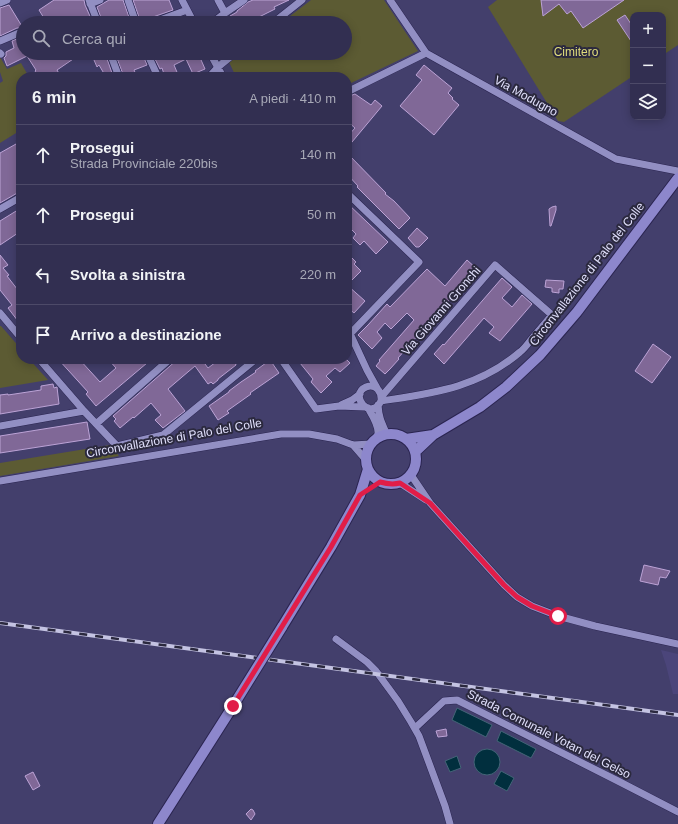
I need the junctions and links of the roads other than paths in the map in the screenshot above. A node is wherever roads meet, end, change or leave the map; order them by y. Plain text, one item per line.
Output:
1 (7, 0) edge
2 (100, 0) edge
3 (128, 0) edge
4 (182, 0) edge
5 (218, 0) edge
6 (244, 0) edge
7 (302, 0) edge
8 (390, 0) edge
9 (90, 2) edge
10 (0, 3) edge
11 (187, 10) junction
12 (225, 13) junction
13 (95, 16) edge
14 (134, 16) edge
15 (171, 16) edge
16 (190, 16) edge
17 (221, 16) edge
18 (282, 16) edge
19 (16, 35) edge
20 (0, 41) edge
21 (426, 53) junction
22 (113, 60) edge
23 (150, 60) edge
24 (214, 60) edge
25 (226, 60) edge
26 (218, 67) junction
27 (117, 72) edge
28 (156, 72) edge
29 (214, 72) edge
30 (220, 72) edge
31 (352, 90) edge
32 (678, 171) edge
33 (678, 178) edge
34 (352, 198) edge
35 (16, 200) edge
36 (0, 209) edge
37 (0, 313) edge
38 (352, 327) edge
39 (16, 332) edge
40 (352, 337) edge
41 (43, 364) edge
42 (250, 364) edge
43 (284, 364) edge
44 (164, 365) edge
45 (367, 370) junction
46 (377, 388) junction
47 (362, 391) junction
48 (380, 401) junction
49 (338, 406) junction
50 (366, 407) junction
51 (84, 411) junction
52 (96, 424) junction
53 (0, 426) edge
54 (387, 434) junction
55 (433, 435) junction
56 (406, 439) junction
57 (373, 442) junction
58 (353, 445) junction
59 (415, 452) junction
60 (367, 465) junction
61 (411, 475) junction
62 (0, 481) edge
63 (380, 482) junction
64 (400, 483) junction
65 (360, 495) junction
66 (430, 503) junction
67 (336, 639) dead end
68 (678, 644) edge
69 (415, 728) junction
70 (678, 812) edge
71 (158, 824) edge
72 (450, 824) edge

1 - 10 street
2 - 9 street
3 - 14 street
4 - 11 street
5 - 12 street
6 - 12 street
7 - 18 street
8 - 21 street, Via Modugno
9 - 13 street
11 - 15 street
11 - 16 street
12 - 17 street
19 - 20 street
21 - 31 street
21 - 32 street, Via Modugno
22 - 27 street
23 - 28 street
24 - 26 street
25 - 26 street
26 - 29 street
26 - 30 street
33 - 55 main road, Circonvallazione di Palo del Colle
34 - 38 street
35 - 36 street
37 - 39 street
40 - 45 street
41 - 51 street
42 - 52 street
43 - 49 street
44 - 52 street
45 - 46 street
45 - 47 street
46 - 47 street
46 - 48 street
47 - 49 street
47 - 50 street
48 - 48 street, Via Giovanni Gronchi
48 - 50 street, Via Giovanni Gronchi
48 - 54 street
49 - 50 street, Via Giovanni Gronchi
50 - 57 street
51 - 52 street
51 - 53 street
54 - 56 main road
54 - 57 main road
55 - 56 main road
55 - 59 main road
56 - 59 main road
57 - 58 street
57 - 60 main road
58 - 60 street
58 - 62 street, Circonvallazione di Palo del Colle
59 - 61 main road
60 - 63 main road
60 - 65 main road
61 - 64 main road
61 - 66 street
63 - 64 main road
63 - 65 main road
64 - 66 street
65 - 71 main road, bridge
66 - 68 street
67 - 69 street
69 - 70 street, Strada Comunale Votan del Gelso
69 - 72 street

